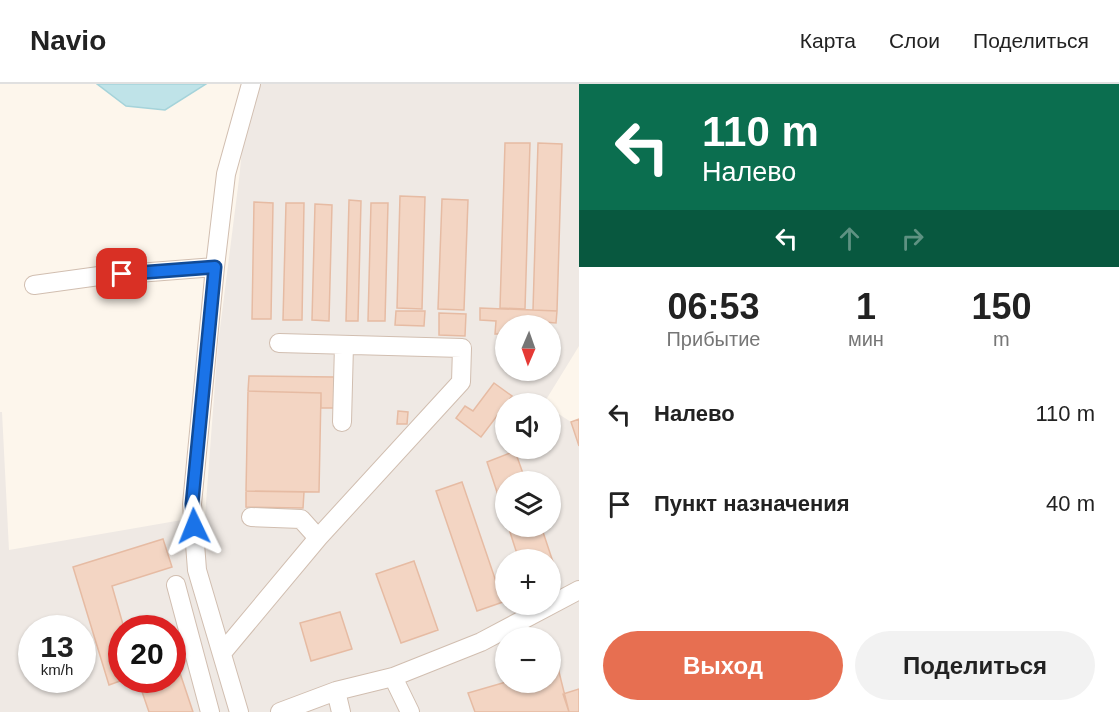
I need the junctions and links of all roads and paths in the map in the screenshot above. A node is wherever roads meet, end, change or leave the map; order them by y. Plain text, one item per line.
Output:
1 (251, 84) edge
2 (215, 267) junction
3 (34, 285) dead end
4 (279, 343) dead end
5 (344, 345) junction
6 (342, 422) dead end
7 (251, 517) dead end
8 (318, 538) junction
9 (176, 585) dead end
10 (579, 590) edge
11 (222, 653) junction
12 (393, 677) junction
13 (336, 692) junction
14 (210, 712) edge
15 (239, 712) edge
16 (280, 712) edge
17 (341, 712) edge
18 (410, 712) edge

1 - 2 lane
2 - 3 lane
2 - 11 lane
4 - 5 lane
5 - 6 lane
5 - 8 lane
7 - 8 lane
8 - 11 lane
9 - 14 lane
10 - 12 lane
11 - 15 lane
12 - 13 lane
12 - 18 lane
13 - 16 lane
13 - 17 lane

